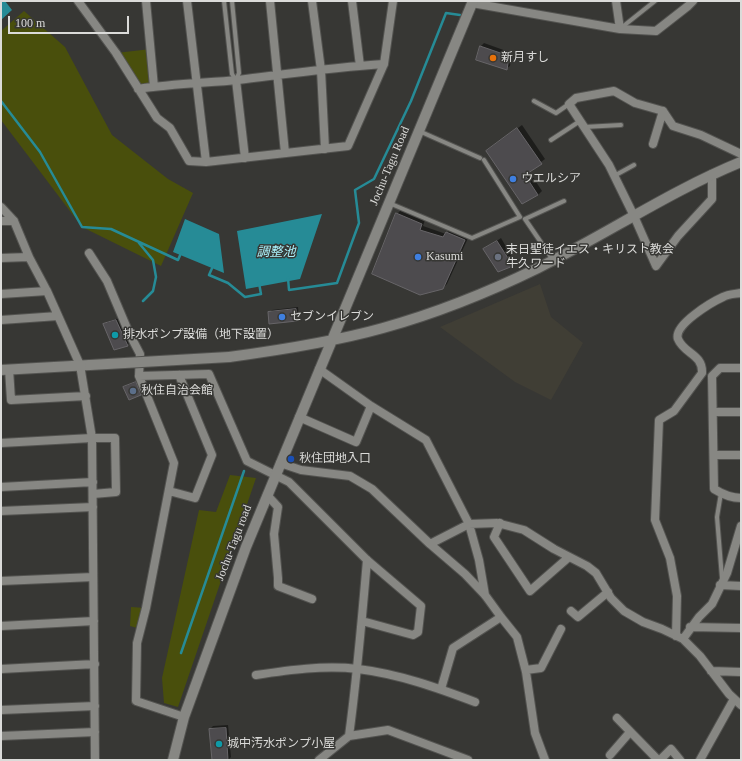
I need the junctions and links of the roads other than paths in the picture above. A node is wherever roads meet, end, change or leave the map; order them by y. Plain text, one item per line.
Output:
1 (78, 1) edge
2 (146, 1) edge
3 (187, 1) edge
4 (224, 1) edge
5 (232, 1) edge
6 (270, 1) edge
7 (312, 1) edge
8 (352, 1) edge
9 (393, 1) edge
10 (616, 1) edge
11 (655, 1) edge
12 (692, 1) edge
13 (472, 2) edge
14 (620, 30) junction
15 (384, 64) junction
16 (360, 66) junction
17 (321, 70) junction
18 (277, 75) junction
19 (236, 80) junction
20 (196, 83) junction
21 (154, 87) junction
22 (138, 90) junction
23 (534, 101) dead end
24 (569, 104) junction
25 (663, 111) junction
26 (582, 124) junction
27 (621, 125) dead end
28 (418, 131) junction
29 (551, 140) dead end
30 (653, 144) dead end
31 (325, 149) junction
32 (285, 153) junction
33 (741, 154) edge
34 (245, 158) junction
35 (206, 162) junction
36 (741, 162) edge
37 (634, 165) dead end
38 (712, 174) junction
39 (614, 176) junction
40 (564, 201) dead end
41 (388, 202) junction
42 (1, 207) edge
43 (634, 216) junction
44 (14, 220) junction
45 (1, 221) edge
46 (89, 253) dead end
47 (29, 257) junction
48 (1, 258) edge
49 (553, 260) junction
50 (47, 291) junction
51 (741, 293) edge
52 (1, 294) edge
53 (58, 316) junction
54 (1, 320) edge
55 (331, 341) junction
56 (85, 365) junction
57 (741, 368) edge
58 (5, 369) edge
59 (319, 369) junction
60 (179, 375) junction
61 (139, 376) junction
62 (86, 396) junction
63 (371, 406) junction
64 (713, 412) junction
65 (741, 412) edge
66 (299, 418) junction
67 (92, 438) junction
68 (1, 443) edge
69 (714, 454) junction
70 (741, 455) edge
71 (280, 463) junction
72 (275, 476) junction
73 (93, 482) junction
74 (1, 487) edge
75 (169, 490) junction
76 (721, 493) junction
77 (93, 494) junction
78 (267, 495) junction
79 (741, 498) edge
80 (93, 507) junction
81 (1, 511) edge
82 (500, 523) junction
83 (468, 524) junction
84 (741, 526) edge
85 (430, 544) junction
86 (739, 544) edge
87 (569, 557) junction
88 (366, 560) junction
89 (93, 576) junction
90 (1, 581) edge
91 (722, 583) junction
92 (741, 586) edge
93 (608, 592) junction
94 (485, 595) junction
95 (312, 599) dead end
96 (571, 611) dead end
97 (501, 617) junction
98 (94, 621) junction
99 (362, 621) junction
100 (1, 626) edge
101 (690, 627) junction
102 (741, 628) edge
103 (561, 629) dead end
104 (679, 638) junction
105 (95, 664) junction
106 (1, 669) edge
107 (358, 669) junction
108 (526, 670) junction
109 (711, 671) junction
110 (741, 672) edge
111 (256, 675) dead end
112 (441, 689) junction
113 (734, 700) junction
114 (476, 702) dead end
115 (741, 705) edge
116 (95, 706) junction
117 (1, 710) edge
118 (184, 717) junction
119 (617, 718) dead end
120 (95, 732) junction
121 (630, 732) junction
122 (1, 736) edge
123 (349, 736) junction
124 (610, 755) dead end
125 (95, 760) edge
126 (173, 760) edge
127 (319, 760) edge
128 (468, 760) edge
129 (544, 760) edge
130 (659, 760) edge
131 (680, 760) edge
132 (700, 760) edge

1 - 22 street
2 - 21 street
3 - 20 street
4 - 19 lane
5 - 19 lane
6 - 18 street
7 - 17 street
8 - 16 street
9 - 15 street
10 - 14 street
11 - 14 lane
12 - 14 street
13 - 14 street
13 - 28 street, Jochu-Tagu Road
15 - 16 street
15 - 31 street
16 - 17 street
17 - 18 street
17 - 31 street
18 - 19 street
18 - 32 street
19 - 20 street
19 - 34 street
20 - 21 street
20 - 35 street
21 - 22 street
22 - 35 street
23 - 24 lane
24 - 25 street
24 - 26 street
25 - 30 street
25 - 33 street
26 - 27 lane
26 - 29 lane
26 - 39 street
28 - 41 street, Jochu-Tagu Road
28 - 41 lane
31 - 32 street
32 - 34 street
34 - 35 street
36 - 38 street
37 - 39 lane
38 - 43 street
38 - 43 street
39 - 43 street
40 - 49 lane
41 - 55 street, Jochu-Tagu Road
42 - 44 street
43 - 49 street
44 - 45 street
44 - 47 street
46 - 61 street
47 - 48 street
47 - 50 street
49 - 55 street
50 - 52 street
50 - 53 street
51 - 104 street
53 - 54 street
53 - 56 street
55 - 56 street, bridge
55 - 59 street, Jochu-Tagu road
56 - 58 street
56 - 62 street
57 - 64 street
58 - 62 street
59 - 63 street
59 - 66 street, Jochu-Tagu road
60 - 61 street
60 - 72 street
60 - 75 street
61 - 75 street
62 - 67 street
63 - 66 street
63 - 83 street
64 - 65 street
64 - 69 street
66 - 71 street, Jochu-Tagu road
67 - 68 street
67 - 73 street
67 - 77 street
69 - 70 street
69 - 76 street
71 - 72 street, Jochu-Tagu road
71 - 85 street
72 - 78 street, Jochu-Tagu road
72 - 88 street
73 - 74 street
73 - 77 street
75 - 118 street
76 - 79 street
76 - 91 lane
77 - 80 street
78 - 95 street
78 - 118 street, Jochu-Tagu road
80 - 81 street
80 - 89 street
82 - 83 street
82 - 87 street
82 - 87 street
83 - 85 street
83 - 94 street
84 - 86 street
85 - 94 street
86 - 91 street
87 - 93 street
88 - 99 street
88 - 99 street
89 - 90 street
89 - 98 street
91 - 92 street
91 - 101 street
93 - 96 street
93 - 104 street
94 - 97 street
97 - 108 street
97 - 112 street
98 - 100 street
98 - 105 street
99 - 107 street
101 - 102 street
101 - 104 street
103 - 108 street
104 - 109 street
105 - 106 street
105 - 116 street
107 - 111 street
107 - 112 street
107 - 123 street
108 - 129 street
109 - 110 street
109 - 113 street
112 - 114 street
113 - 115 street
113 - 132 street
116 - 117 street
116 - 120 street
118 - 126 street, Jochu-Tagu road
119 - 121 street
120 - 122 street
120 - 125 street
121 - 124 street
121 - 130 street
123 - 127 street
123 - 128 street
130 - 131 street

